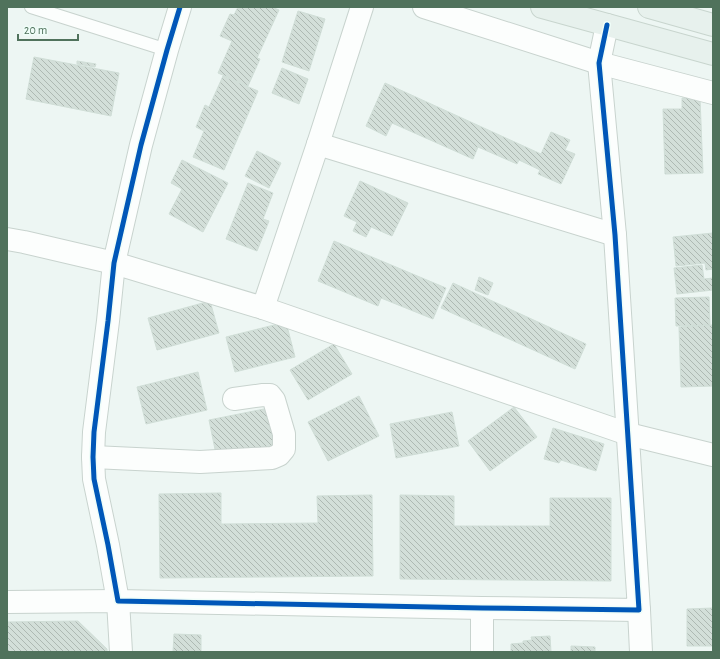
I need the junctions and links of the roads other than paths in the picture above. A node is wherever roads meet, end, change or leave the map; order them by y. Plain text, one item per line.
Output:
1 (31, 7) edge
2 (180, 7) edge
3 (362, 7) edge
4 (424, 7) edge
5 (542, 7) edge
6 (649, 7) edge
7 (670, 10) edge
8 (607, 25) junction
9 (713, 25) edge
10 (167, 50) junction
11 (713, 54) edge
12 (599, 63) junction
13 (713, 93) edge
14 (318, 144) junction
15 (614, 235) junction
16 (7, 239) edge
17 (114, 263) junction
18 (263, 308) junction
19 (234, 399) dead end
20 (628, 434) junction
21 (713, 455) edge
22 (93, 457) junction
23 (118, 601) junction
24 (7, 602) edge
25 (482, 608) junction
26 (639, 610) junction
27 (121, 652) edge
28 (482, 652) edge
29 (641, 652) edge

1 - 10 lane
2 - 10 street
3 - 14 street
4 - 12 street
5 - 8 main road
6 - 7 main road
7 - 9 main road
8 - 11 main road
8 - 12 street
10 - 17 street
12 - 13 street
12 - 15 street
14 - 15 street
14 - 18 street
15 - 20 street
16 - 17 street
17 - 18 street
17 - 22 street
18 - 20 street
19 - 22 street
20 - 21 street
20 - 26 street
22 - 23 street
23 - 24 street
23 - 25 street
23 - 27 street
25 - 26 street
25 - 28 street
26 - 29 street

